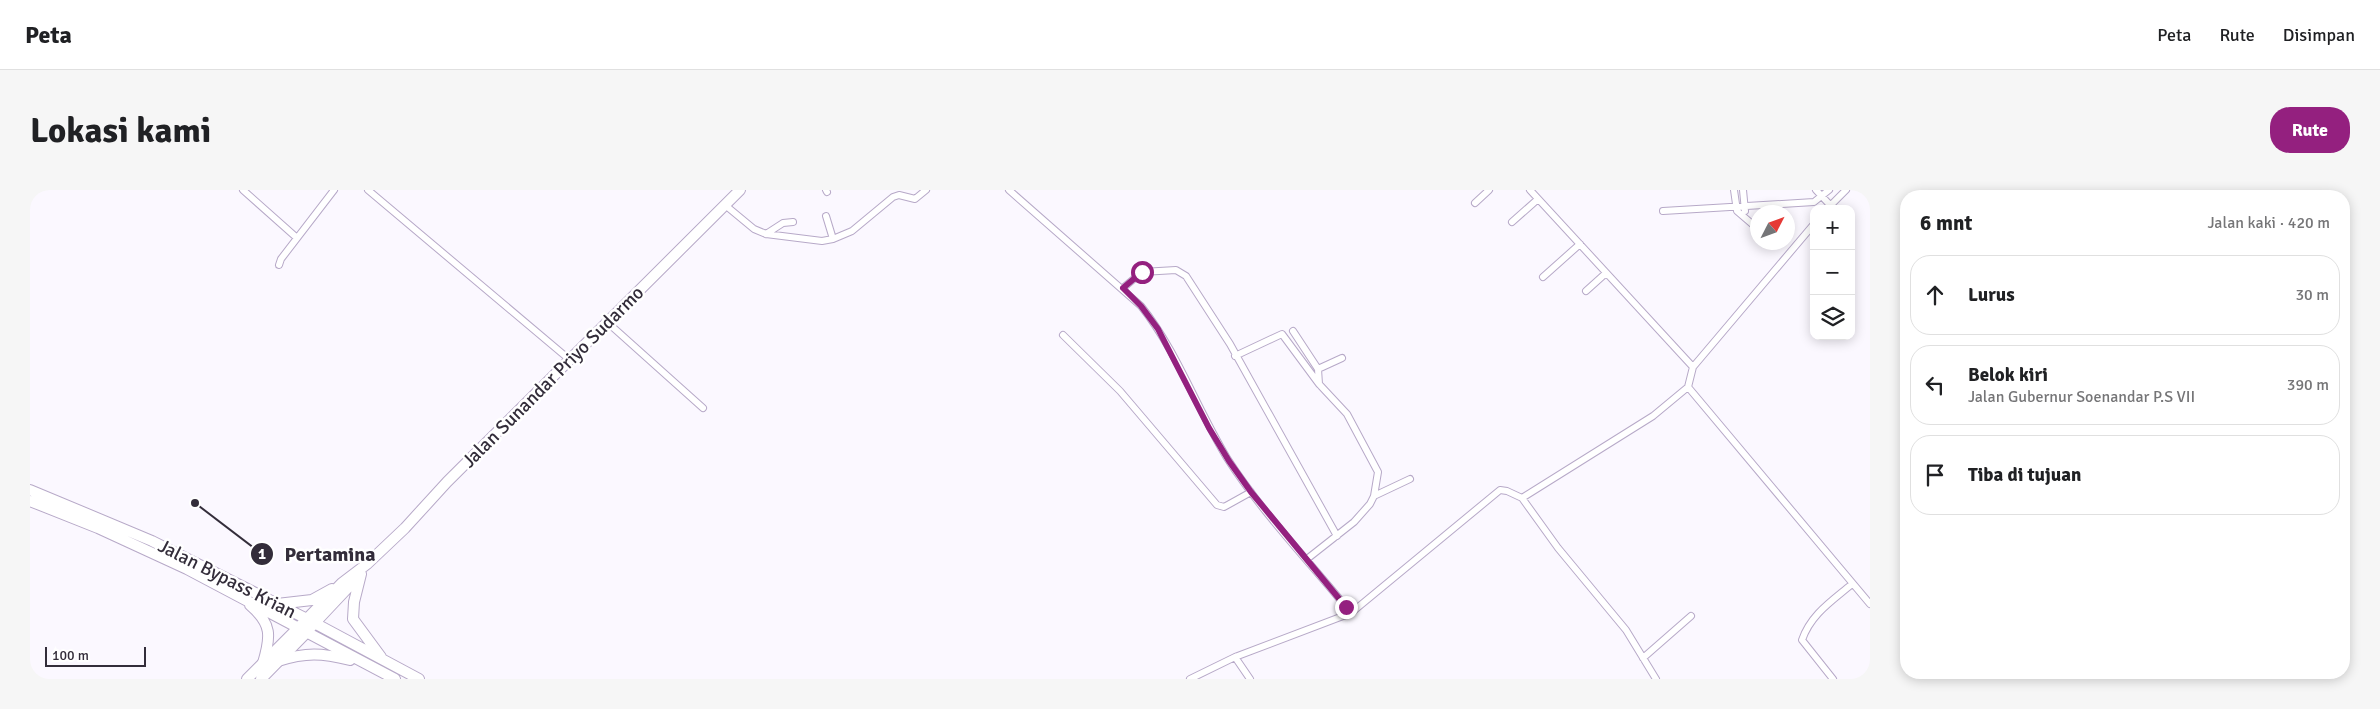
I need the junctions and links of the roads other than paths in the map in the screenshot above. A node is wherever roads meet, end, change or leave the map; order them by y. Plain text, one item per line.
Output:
1 (243, 190) edge
2 (334, 190) edge
3 (368, 190) edge
4 (740, 190) edge
5 (926, 190) edge
6 (1009, 190) edge
7 (1490, 190) edge
8 (1530, 190) edge
9 (1734, 190) edge
10 (1743, 190) edge
11 (1816, 190) edge
12 (1829, 190) edge
13 (1846, 190) edge
14 (898, 192) edge
15 (1822, 196) junction
16 (1538, 199) junction
17 (1475, 203) dead end
18 (725, 205) junction
19 (1828, 205) edge
20 (1831, 205) edge
21 (1737, 207) junction
22 (1746, 207) junction
23 (1663, 211) dead end
24 (1743, 215) junction
25 (826, 216) dead end
26 (793, 222) dead end
27 (1512, 222) dead end
28 (1750, 222) edge
29 (1810, 229) edge
30 (766, 234) junction
31 (297, 238) junction
32 (833, 239) junction
33 (1580, 244) junction
34 (279, 265) dead end
35 (1606, 273) junction
36 (1543, 277) dead end
37 (1123, 288) junction
38 (1586, 291) dead end
39 (608, 322) junction
40 (1293, 331) dead end
41 (1063, 335) dead end
42 (1235, 356) junction
43 (1342, 358) dead end
44 (570, 360) junction
45 (1693, 367) junction
46 (1318, 369) junction
47 (1319, 384) junction
48 (1688, 387) junction
49 (703, 408) dead end
50 (1410, 479) dead end
51 (30, 490) edge
52 (1251, 492) junction
53 (1377, 493) junction
54 (1522, 498) junction
55 (30, 501) edge
56 (1337, 536) junction
57 (1307, 560) junction
58 (367, 564) junction
59 (361, 574) junction
60 (342, 583) junction
61 (1852, 584) junction
62 (239, 595) junction
63 (276, 604) junction
64 (1870, 604) edge
65 (1351, 613) junction
66 (1691, 616) dead end
67 (311, 622) junction
68 (303, 630) junction
69 (1235, 657) junction
70 (1643, 658) junction
71 (278, 661) junction
72 (361, 662) junction
73 (385, 662) junction
74 (263, 663) junction
75 (248, 679) edge
76 (261, 679) edge
77 (395, 679) edge
78 (419, 679) edge
79 (1190, 679) edge
80 (1250, 679) edge
81 (1656, 679) edge
82 (1833, 679) edge

1 - 31 street
2 - 31 street
3 - 44 street
4 - 18 main road, Jalan Sunandar Priyo Sudarmo
5 - 14 street
6 - 37 street
7 - 17 street
8 - 16 street
9 - 21 street
10 - 22 street
11 - 15 street
12 - 15 street
13 - 20 street
14 - 32 street
15 - 19 street
15 - 22 street
16 - 27 street
16 - 33 street
18 - 30 street
18 - 39 main road, Jalan Sunandar Priyo Sudarmo
21 - 22 street
21 - 23 street
21 - 24 street
22 - 24 street
24 - 28 street
25 - 32 street
26 - 30 street
29 - 45 street
30 - 32 street
31 - 34 street
33 - 35 street
33 - 36 street
35 - 38 street
35 - 45 street
37 - 42 street
37 - 52 street
39 - 44 main road, Jalan Sunandar Priyo Sudarmo
39 - 49 street
40 - 46 street
41 - 52 street
42 - 47 street
42 - 56 street
43 - 46 street
44 - 58 main road, Jalan Sunandar Priyo Sudarmo
45 - 48 street
46 - 47 street
47 - 53 street
48 - 54 street
48 - 61 street
50 - 53 street
51 - 63 main road, Jalan Bypass Krian
52 - 57 street
53 - 56 street
54 - 65 street
54 - 70 street
55 - 62 main road, Jalan Bypass Krian
56 - 57 street
57 - 65 street
58 - 59 main road, Jalan Sunandar Priyo Sudarmo
58 - 60 main road, Jalan Sunandar Priyo Sudarmo
59 - 67 main road, Jalan Sunandar Priyo Sudarmo
59 - 73 main road
60 - 63 main road
60 - 67 main road, Jalan Sunandar Priyo Sudarmo
61 - 64 street
61 - 82 street
62 - 68 main road, Jalan Bypass Krian
62 - 74 main road
63 - 67 main road, Jalan Bypass Krian
65 - 69 street
66 - 70 street
67 - 68 main road, Jalan Sunandar Priyo Sudarmo
67 - 73 main road, Jalan Bypass Krian
68 - 71 main road, Jalan Sunandar Priyo Sudarmo
68 - 72 main road, Jalan Bypass Krian
68 - 74 main road, Jalan Sunandar Priyo Sudarmo
69 - 79 street
69 - 80 street
70 - 81 street
71 - 72 main road
71 - 76 main road, Jalan Sunandar Priyo Sudarmo
72 - 77 main road, Jalan Bypass Krian
73 - 78 main road, Jalan Bypass Krian
74 - 75 main road, Jalan Sunandar Priyo Sudarmo

